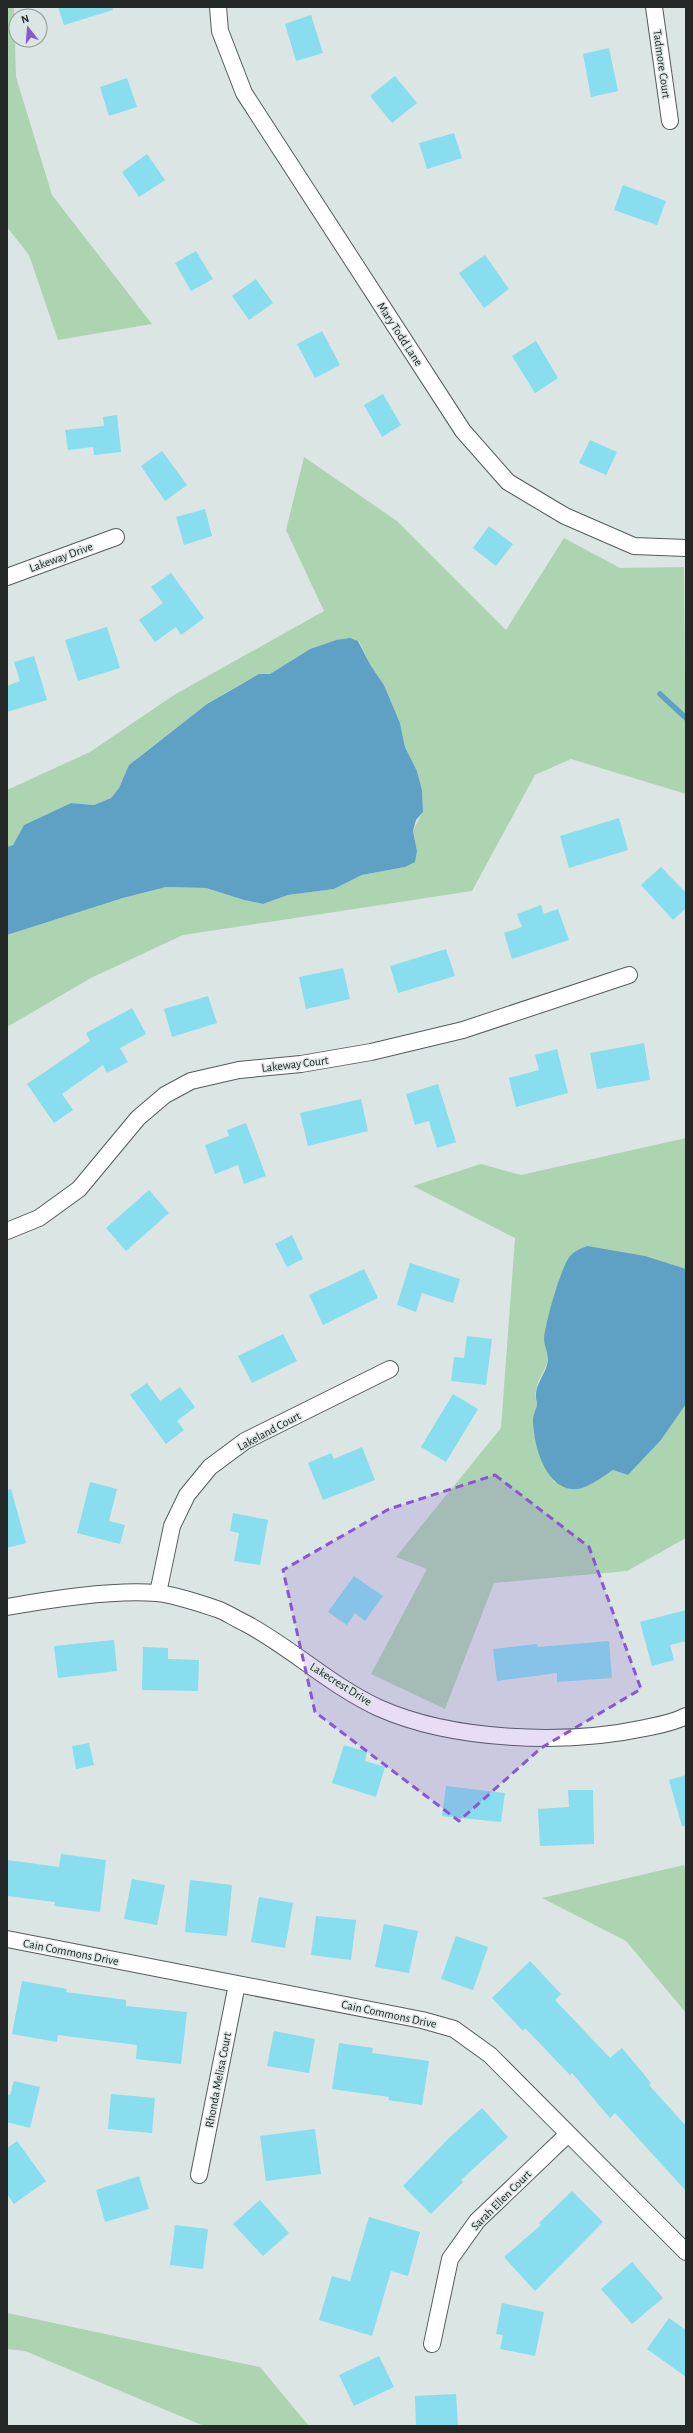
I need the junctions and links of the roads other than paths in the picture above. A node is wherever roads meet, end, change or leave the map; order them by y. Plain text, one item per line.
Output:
1 (218, 7) edge
2 (654, 7) edge
3 (670, 121) dead end
4 (116, 537) dead end
5 (686, 548) edge
6 (7, 577) edge
7 (629, 975) dead end
8 (7, 1231) edge
9 (390, 1369) dead end
10 (158, 1593) junction
11 (7, 1606) edge
12 (686, 1716) edge
13 (7, 1939) edge
14 (238, 1984) junction
15 (568, 2134) junction
16 (199, 2175) dead end
17 (686, 2252) edge
18 (432, 2344) dead end

1 - 5 street, Mary Todd Lane
2 - 3 street, Tadmore Court
4 - 6 street, Lakeway Drive
7 - 8 street, Lakeway Court
9 - 10 street, Lakeland Court
10 - 11 street, Lakecrest Drive
10 - 12 street, Lakecrest Drive
13 - 14 street, Cain Commons Drive
14 - 15 street, Cain Commons Drive
14 - 16 street, Rhonda Melisa Court
15 - 17 street, Cain Commons Drive
15 - 18 street, Sarah Ellen Court

